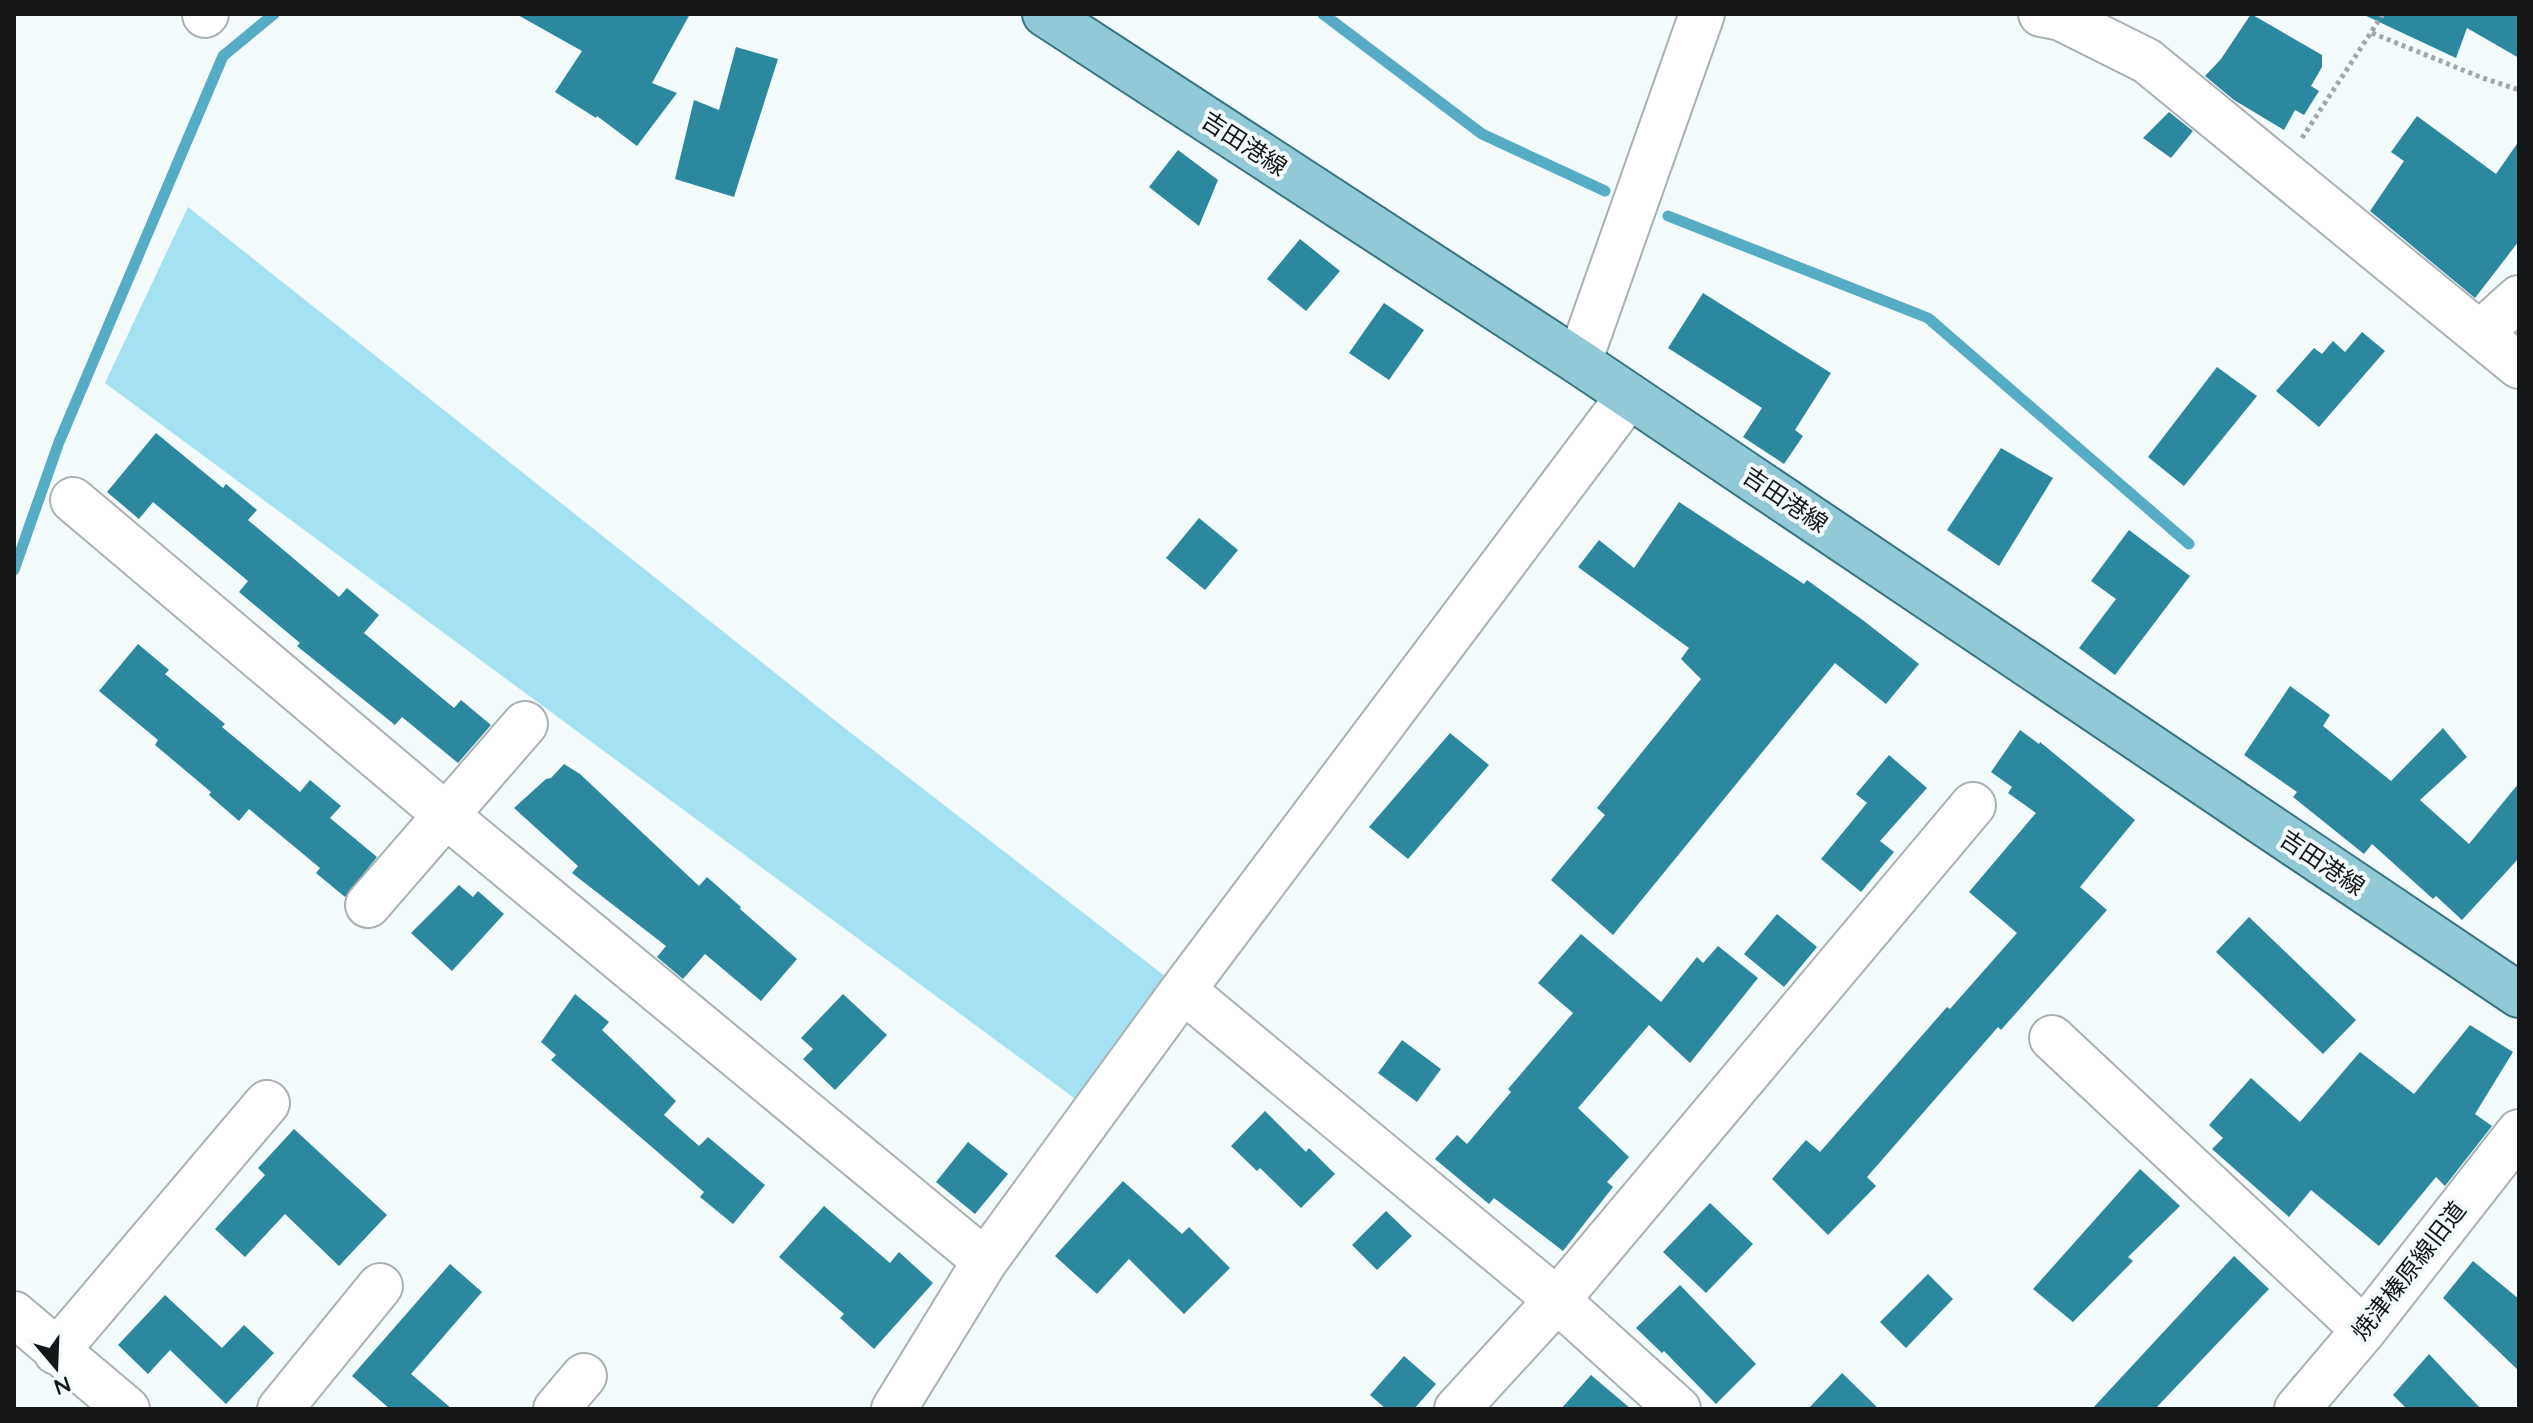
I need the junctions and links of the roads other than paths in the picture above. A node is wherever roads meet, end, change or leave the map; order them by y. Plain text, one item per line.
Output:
1 (1045, 14) edge
2 (1702, 14) edge
3 (2041, 14) edge
4 (2519, 298) edge
5 (2480, 333) junction
6 (1579, 362) junction
7 (2519, 366) edge
8 (1629, 396) junction
9 (73, 500) dead end
10 (525, 724) dead end
11 (1973, 805) dead end
12 (447, 816) junction
13 (368, 905) dead end
14 (1183, 990) junction
15 (2519, 995) edge
16 (2052, 1038) dead end
17 (267, 1103) dead end
18 (2519, 1132) edge
19 (985, 1261) junction
20 (380, 1286) dead end
21 (1557, 1300) junction
22 (14, 1314) edge
23 (2364, 1330) junction
24 (56, 1352) junction
25 (584, 1376) dead end
26 (127, 1409) edge
27 (280, 1409) edge
28 (556, 1409) edge
29 (894, 1409) edge
30 (1457, 1409) edge
31 (1678, 1409) edge
32 (2297, 1409) edge

1 - 6 main road, 吉田港線
2 - 6 street
3 - 5 street
4 - 5 street
5 - 7 street
6 - 8 main road, 吉田港線
8 - 14 street
8 - 15 main road, 吉田港線
9 - 12 street
10 - 12 street
11 - 21 street
12 - 13 street
12 - 19 street
14 - 19 street
14 - 21 street
16 - 23 street
17 - 24 street
18 - 23 street, 焼津榛原線旧道
19 - 29 street
20 - 27 street
21 - 30 street
21 - 31 street
22 - 24 street
23 - 32 street, 焼津榛原線旧道
24 - 26 street
25 - 28 street

